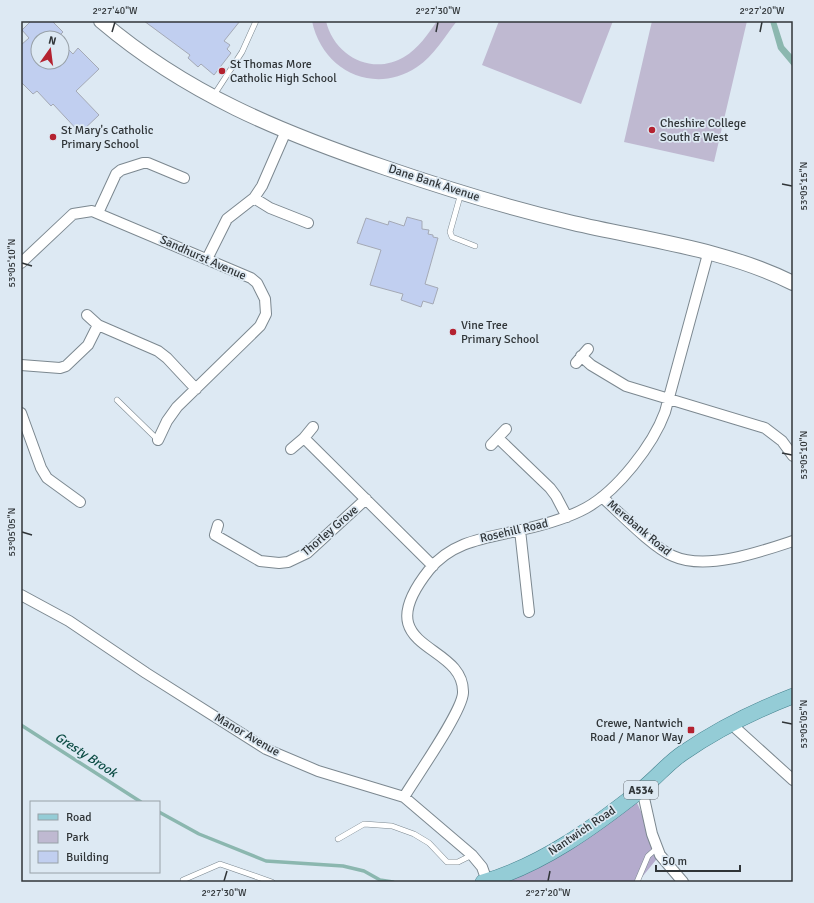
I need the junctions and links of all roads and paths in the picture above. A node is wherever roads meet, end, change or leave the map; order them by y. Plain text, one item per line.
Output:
1 (101, 21) edge
2 (256, 21) edge
3 (212, 97) junction
4 (286, 131) junction
5 (184, 178) dead end
6 (461, 192) junction
7 (254, 198) junction
8 (98, 213) junction
9 (308, 224) dead end
10 (475, 246) dead end
11 (708, 254) junction
12 (207, 259) junction
13 (21, 263) edge
14 (793, 282) edge
15 (87, 315) dead end
16 (98, 325) junction
17 (582, 356) dead end
18 (21, 365) edge
19 (196, 389) junction
20 (669, 399) junction
21 (117, 400) dead end
22 (21, 413) edge
23 (313, 427) dead end
24 (506, 429) dead end
25 (25, 438) edge
26 (304, 438) junction
27 (158, 440) joint
28 (291, 449) dead end
29 (793, 456) edge
30 (602, 497) junction
31 (366, 499) junction
32 (80, 502) dead end
33 (567, 517) junction
34 (520, 530) junction
35 (214, 534) dead end
36 (793, 541) edge
37 (433, 566) junction
38 (21, 595) edge
39 (529, 612) dead end
40 (793, 696) edge
41 (730, 724) junction
42 (793, 780) edge
43 (642, 789) junction
44 (404, 797) junction
45 (338, 839) dead end
46 (658, 848) junction
47 (472, 855) junction
48 (183, 880) dead end
49 (272, 882) edge
50 (485, 882) edge
51 (637, 882) edge
52 (683, 882) edge

1 - 3 street, Dane Bank Avenue
2 - 3 lane
3 - 4 street, Dane Bank Avenue
4 - 6 street, Dane Bank Avenue
4 - 7 street
5 - 8 street
6 - 10 lane
6 - 11 street, Dane Bank Avenue
7 - 9 street
7 - 12 street
8 - 12 street, Sandhurst Avenue
8 - 13 street, Sandhurst Avenue
11 - 14 street, Dane Bank Avenue
11 - 20 street, Rosehill Road
12 - 19 street, Sandhurst Avenue
15 - 16 street
16 - 18 street
16 - 19 street
17 - 20 street
19 - 27 street, Sandhurst Avenue
20 - 29 street
20 - 30 street, Rosehill Road
21 - 27 lane
22 - 25 street
23 - 26 street
24 - 33 street
25 - 32 street
26 - 28 street
26 - 31 street
30 - 33 street, Rosehill Road
30 - 36 street, Merebank Road
31 - 35 street, Thorley Grove
31 - 37 street
33 - 34 street, Rosehill Road
34 - 37 street, Rosehill Road
34 - 39 street
37 - 44 street, Rosehill Road
38 - 44 street, Manor Avenue
40 - 41 main road, Nantwich Road / A534
41 - 42 street
41 - 43 main road, Nantwich Road / A534
43 - 46 street
43 - 50 main road, Nantwich Road / A534
44 - 47 street, Manor Avenue
45 - 47 lane
46 - 51 lane
46 - 52 street
47 - 50 street, Manor Avenue
48 - 49 lane

